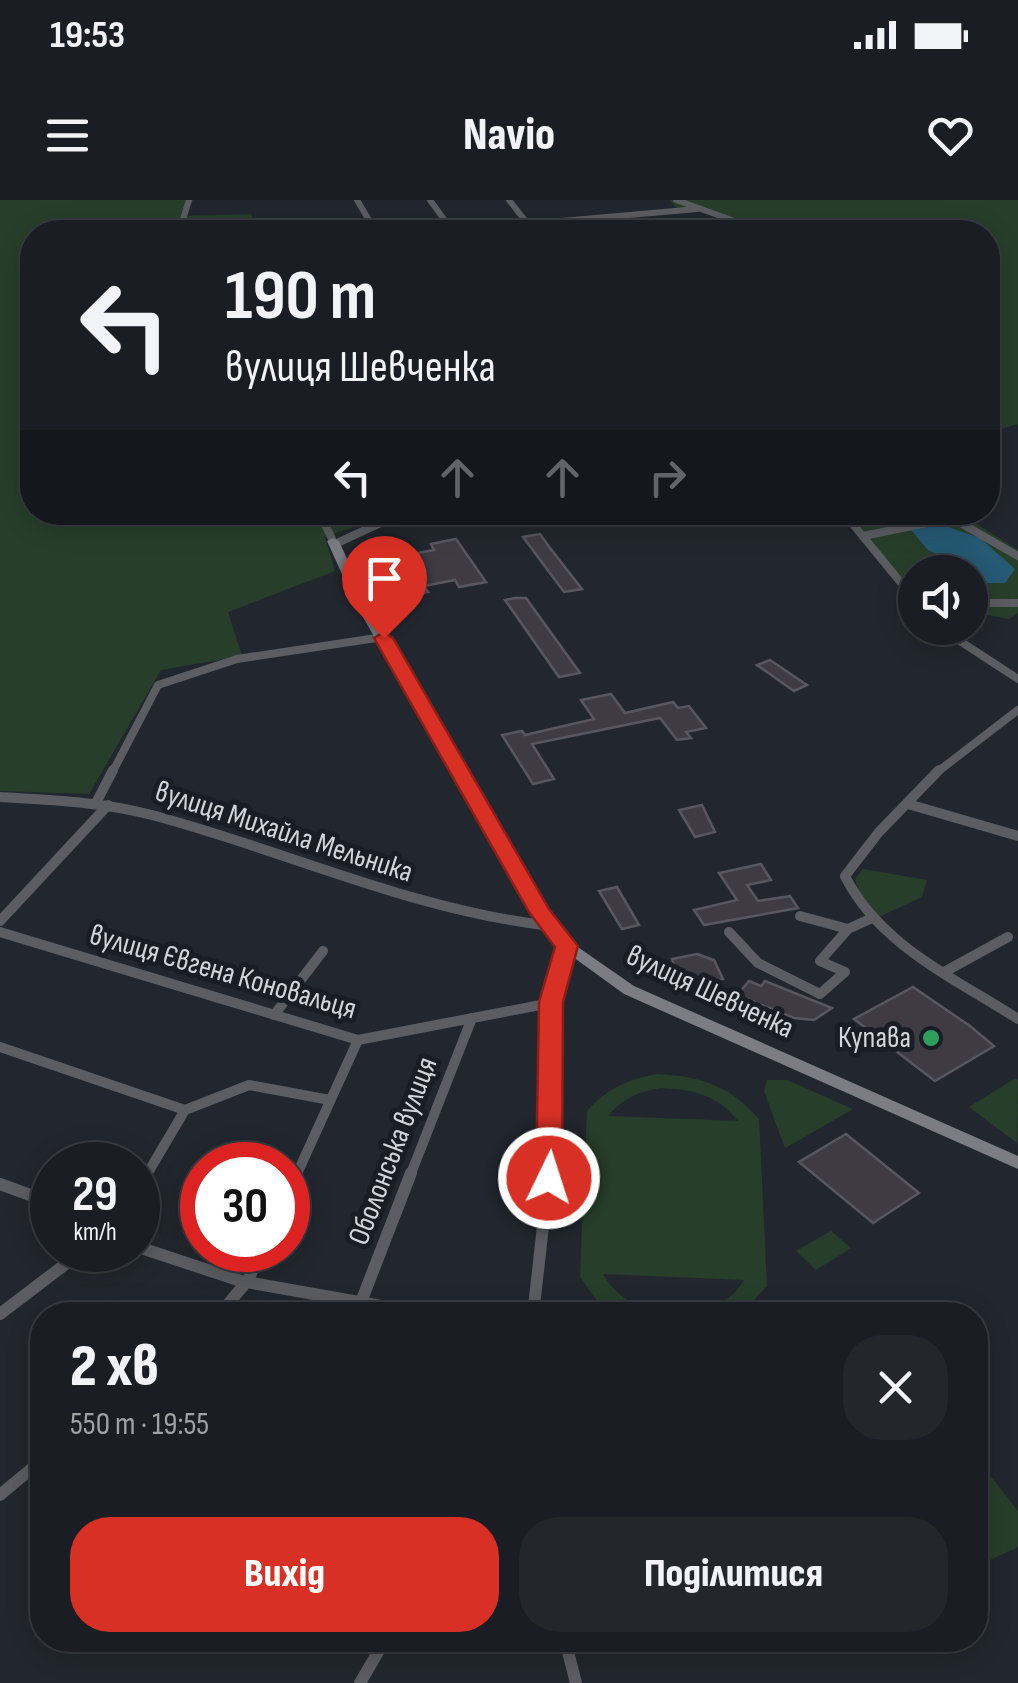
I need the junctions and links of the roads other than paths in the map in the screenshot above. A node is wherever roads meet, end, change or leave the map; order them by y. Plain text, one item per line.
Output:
1 (509, 200) edge
2 (674, 200) edge
3 (696, 208) junction
4 (676, 210) junction
5 (525, 220) edge
6 (570, 220) edge
7 (731, 220) edge
8 (325, 525) edge
9 (375, 525) edge
10 (854, 525) edge
11 (917, 525) edge
12 (964, 525) edge
13 (863, 536) junction
14 (334, 543) junction
15 (1018, 556) edge
16 (898, 578) edge
17 (988, 603) edge
18 (1018, 603) edge
19 (384, 638) junction
20 (966, 645) edge
21 (1018, 680) edge
22 (1018, 710) edge
23 (0, 797) edge
24 (102, 804) junction
25 (908, 804) junction
26 (1018, 836) edge
27 (800, 916) dead end
28 (870, 920) junction
29 (0, 921) edge
30 (551, 926) junction
31 (848, 929) junction
32 (0, 932) edge
33 (729, 932) dead end
34 (1008, 937) dead end
35 (567, 946) junction
36 (323, 951) dead end
37 (946, 970) junction
38 (551, 1002) junction
39 (274, 1015) junction
40 (472, 1018) junction
41 (1018, 1019) edge
42 (358, 1040) junction
43 (0, 1047) edge
44 (330, 1100) junction
45 (185, 1110) junction
46 (310, 1144) edge
47 (160, 1152) edge
48 (1017, 1161) edge
49 (0, 1184) edge
50 (30, 1195) edge
51 (160, 1256) edge
52 (55, 1272) edge
53 (252, 1272) edge
54 (248, 1280) junction
55 (230, 1302) edge
56 (361, 1302) joint
57 (534, 1302) edge
58 (0, 1314) edge
59 (30, 1470) edge
60 (0, 1494) edge
61 (378, 1652) edge
62 (568, 1652) edge
63 (360, 1683) edge
64 (576, 1683) edge

1 - 5 street
2 - 3 street
2 - 4 street
3 - 4 street
3 - 7 street
4 - 6 street
8 - 14 street, вулиця Шевченка
9 - 14 street
10 - 13 street
11 - 13 street
12 - 15 street
13 - 16 street
14 - 19 street, вулиця Шевченка
17 - 18 street
19 - 24 street
19 - 30 street, вулиця Шевченка
20 - 21 street
22 - 25 street
23 - 24 street, вулиця Михайла Мельника
24 - 29 street
24 - 30 street, вулиця Михайла Мельника
25 - 26 street
25 - 28 street
27 - 31 street
28 - 31 street
28 - 37 street
30 - 35 street, вулиця Шевченка
31 - 33 street
32 - 39 street, вулиця Євгена Коновальця
34 - 37 street
35 - 38 street
35 - 48 street, вулиця Шевченка
36 - 39 street
37 - 41 street
38 - 40 street, вулиця Євгена Коновальця
38 - 57 street
39 - 42 street, вулиця Євгена Коновальця
40 - 42 street, вулиця Євгена Коновальця
40 - 56 street, Оболонська вулиця
42 - 44 street
43 - 45 street
44 - 45 street
44 - 46 street
45 - 47 street
49 - 50 street
51 - 54 street
52 - 58 street
53 - 54 street
54 - 55 street
54 - 56 street
59 - 60 street
61 - 63 street
62 - 64 street

